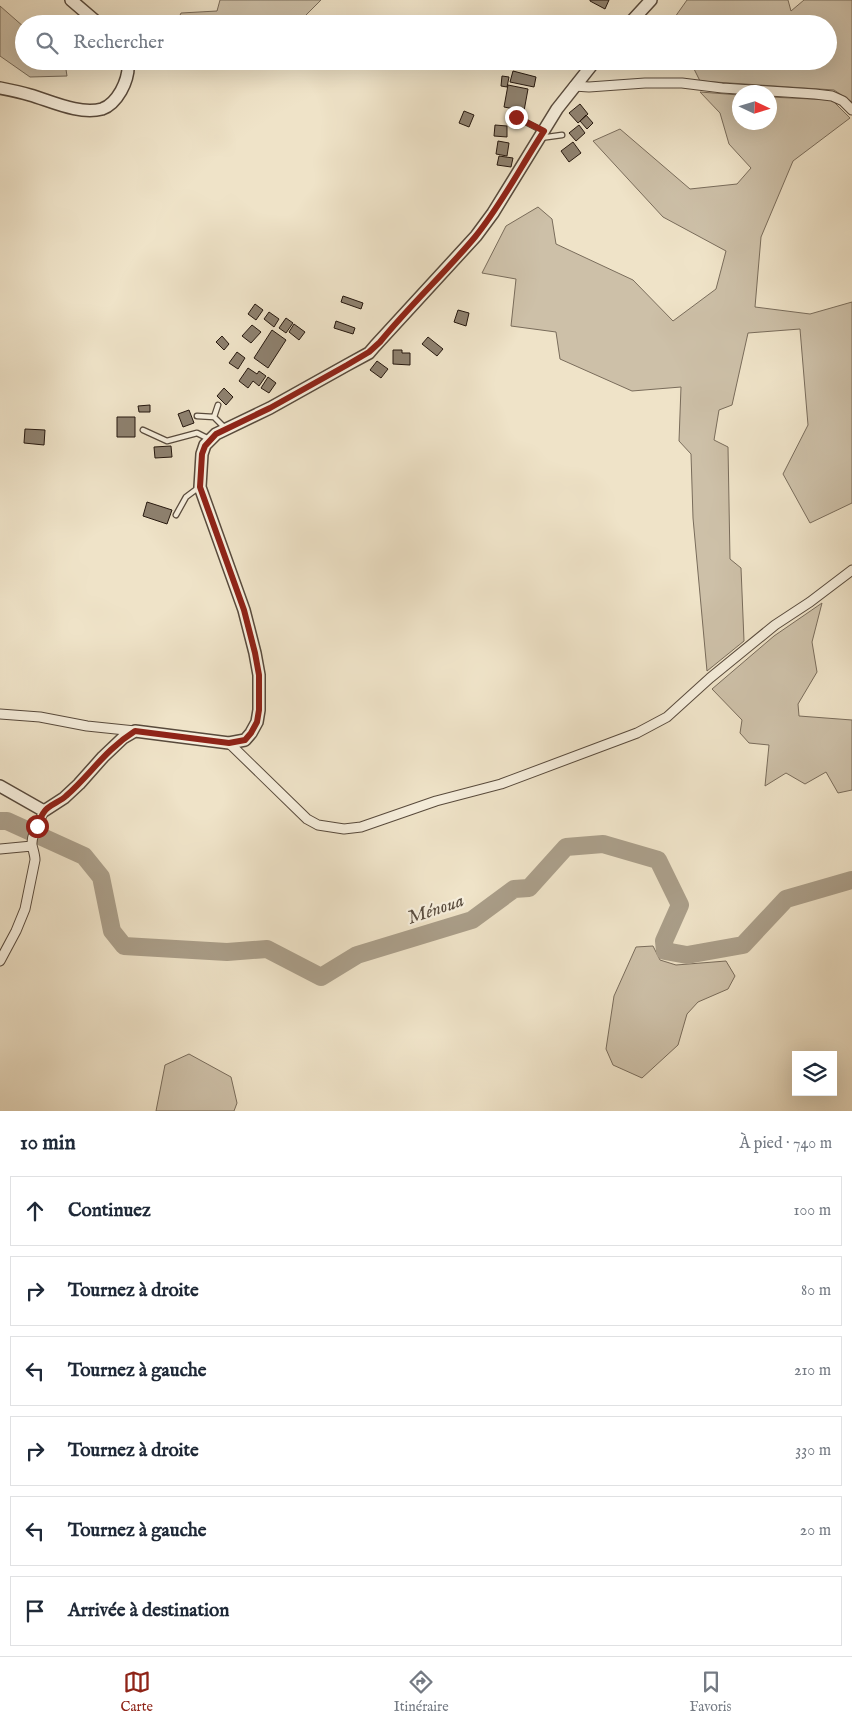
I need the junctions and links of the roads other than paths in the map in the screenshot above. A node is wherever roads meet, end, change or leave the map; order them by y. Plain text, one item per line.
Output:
1 (71, 0) edge
2 (652, 0) edge
3 (88, 15) edge
4 (638, 15) edge
5 (128, 70) edge
6 (587, 70) edge
7 (574, 86) junction
8 (0, 88) edge
9 (852, 110) edge
10 (516, 117) dead end
11 (541, 134) junction
12 (562, 135) dead end
13 (218, 405) dead end
14 (197, 416) dead end
15 (214, 417) junction
16 (226, 429) junction
17 (143, 430) dead end
18 (209, 440) junction
19 (200, 487) junction
20 (176, 516) dead end
21 (852, 570) edge
22 (0, 714) edge
23 (135, 731) junction
24 (229, 743) junction
25 (0, 786) edge
26 (44, 811) junction
27 (32, 842) junction
28 (0, 849) edge
29 (0, 961) edge

1 - 3 street
2 - 4 street
5 - 8 street
6 - 7 street
7 - 9 street
7 - 11 street
10 - 11 lane
11 - 12 lane
11 - 16 street
13 - 15 lane
14 - 15 lane
15 - 16 lane
16 - 18 street
17 - 18 lane
18 - 19 street
19 - 20 lane
19 - 24 street
21 - 24 street
22 - 23 street
23 - 24 street
23 - 26 street
25 - 26 street
26 - 27 street
27 - 28 street
27 - 29 street

